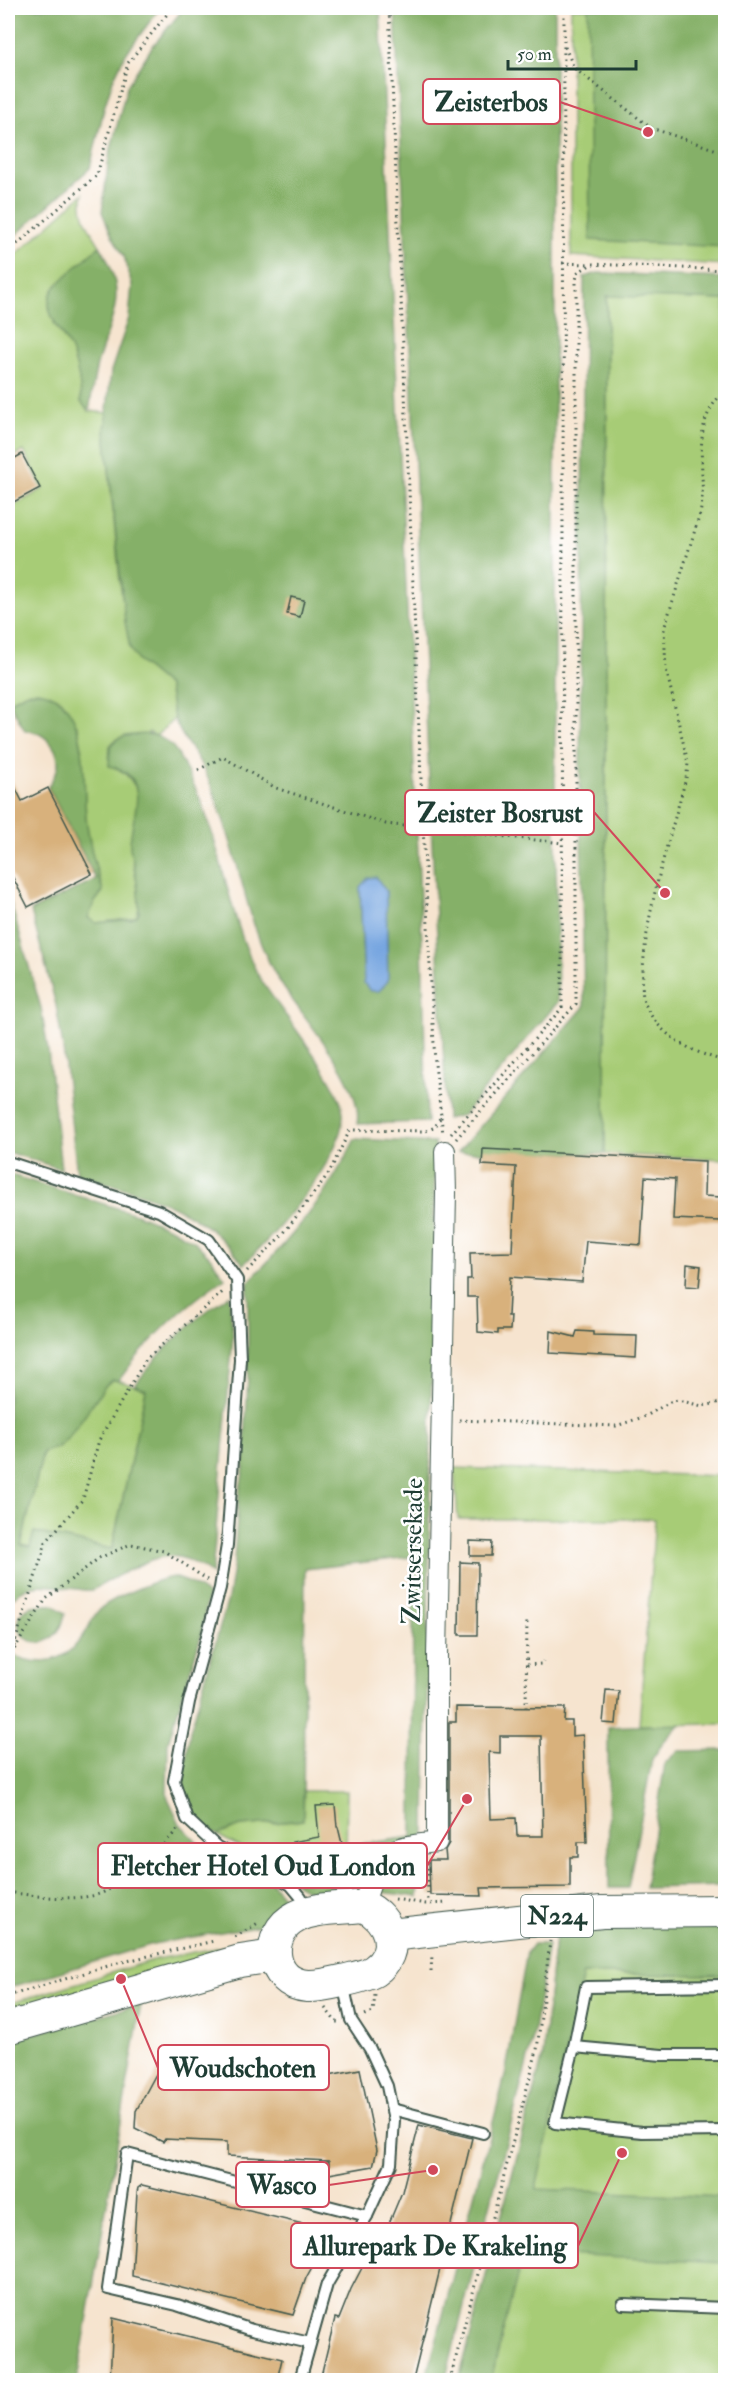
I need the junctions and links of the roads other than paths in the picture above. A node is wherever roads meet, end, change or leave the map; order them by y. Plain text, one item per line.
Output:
1 (444, 1151) road end
2 (8, 1162) edge
3 (365, 1900) junction
4 (726, 1911) edge
5 (306, 1912) junction
6 (390, 1935) junction
7 (274, 1956) junction
8 (342, 1980) junction
9 (726, 1984) edge
10 (8, 2028) edge
11 (574, 2048) junction
12 (726, 2055) edge
13 (392, 2109) junction
14 (726, 2131) edge
15 (483, 2133) dead end
16 (367, 2216) junction
17 (623, 2304) dead end
18 (726, 2308) edge
19 (310, 2343) junction
20 (300, 2380) edge

1 - 3 street, Zwitsersekade
2 - 5 lane
3 - 5 main road
3 - 6 main road
4 - 6 main road, N224
5 - 7 main road
6 - 8 main road
7 - 8 main road
7 - 10 main road
8 - 13 lane
9 - 11 lane
11 - 12 lane
11 - 14 lane
13 - 15 lane
13 - 16 lane
16 - 19 lane
16 - 19 lane
17 - 18 lane
19 - 20 lane

